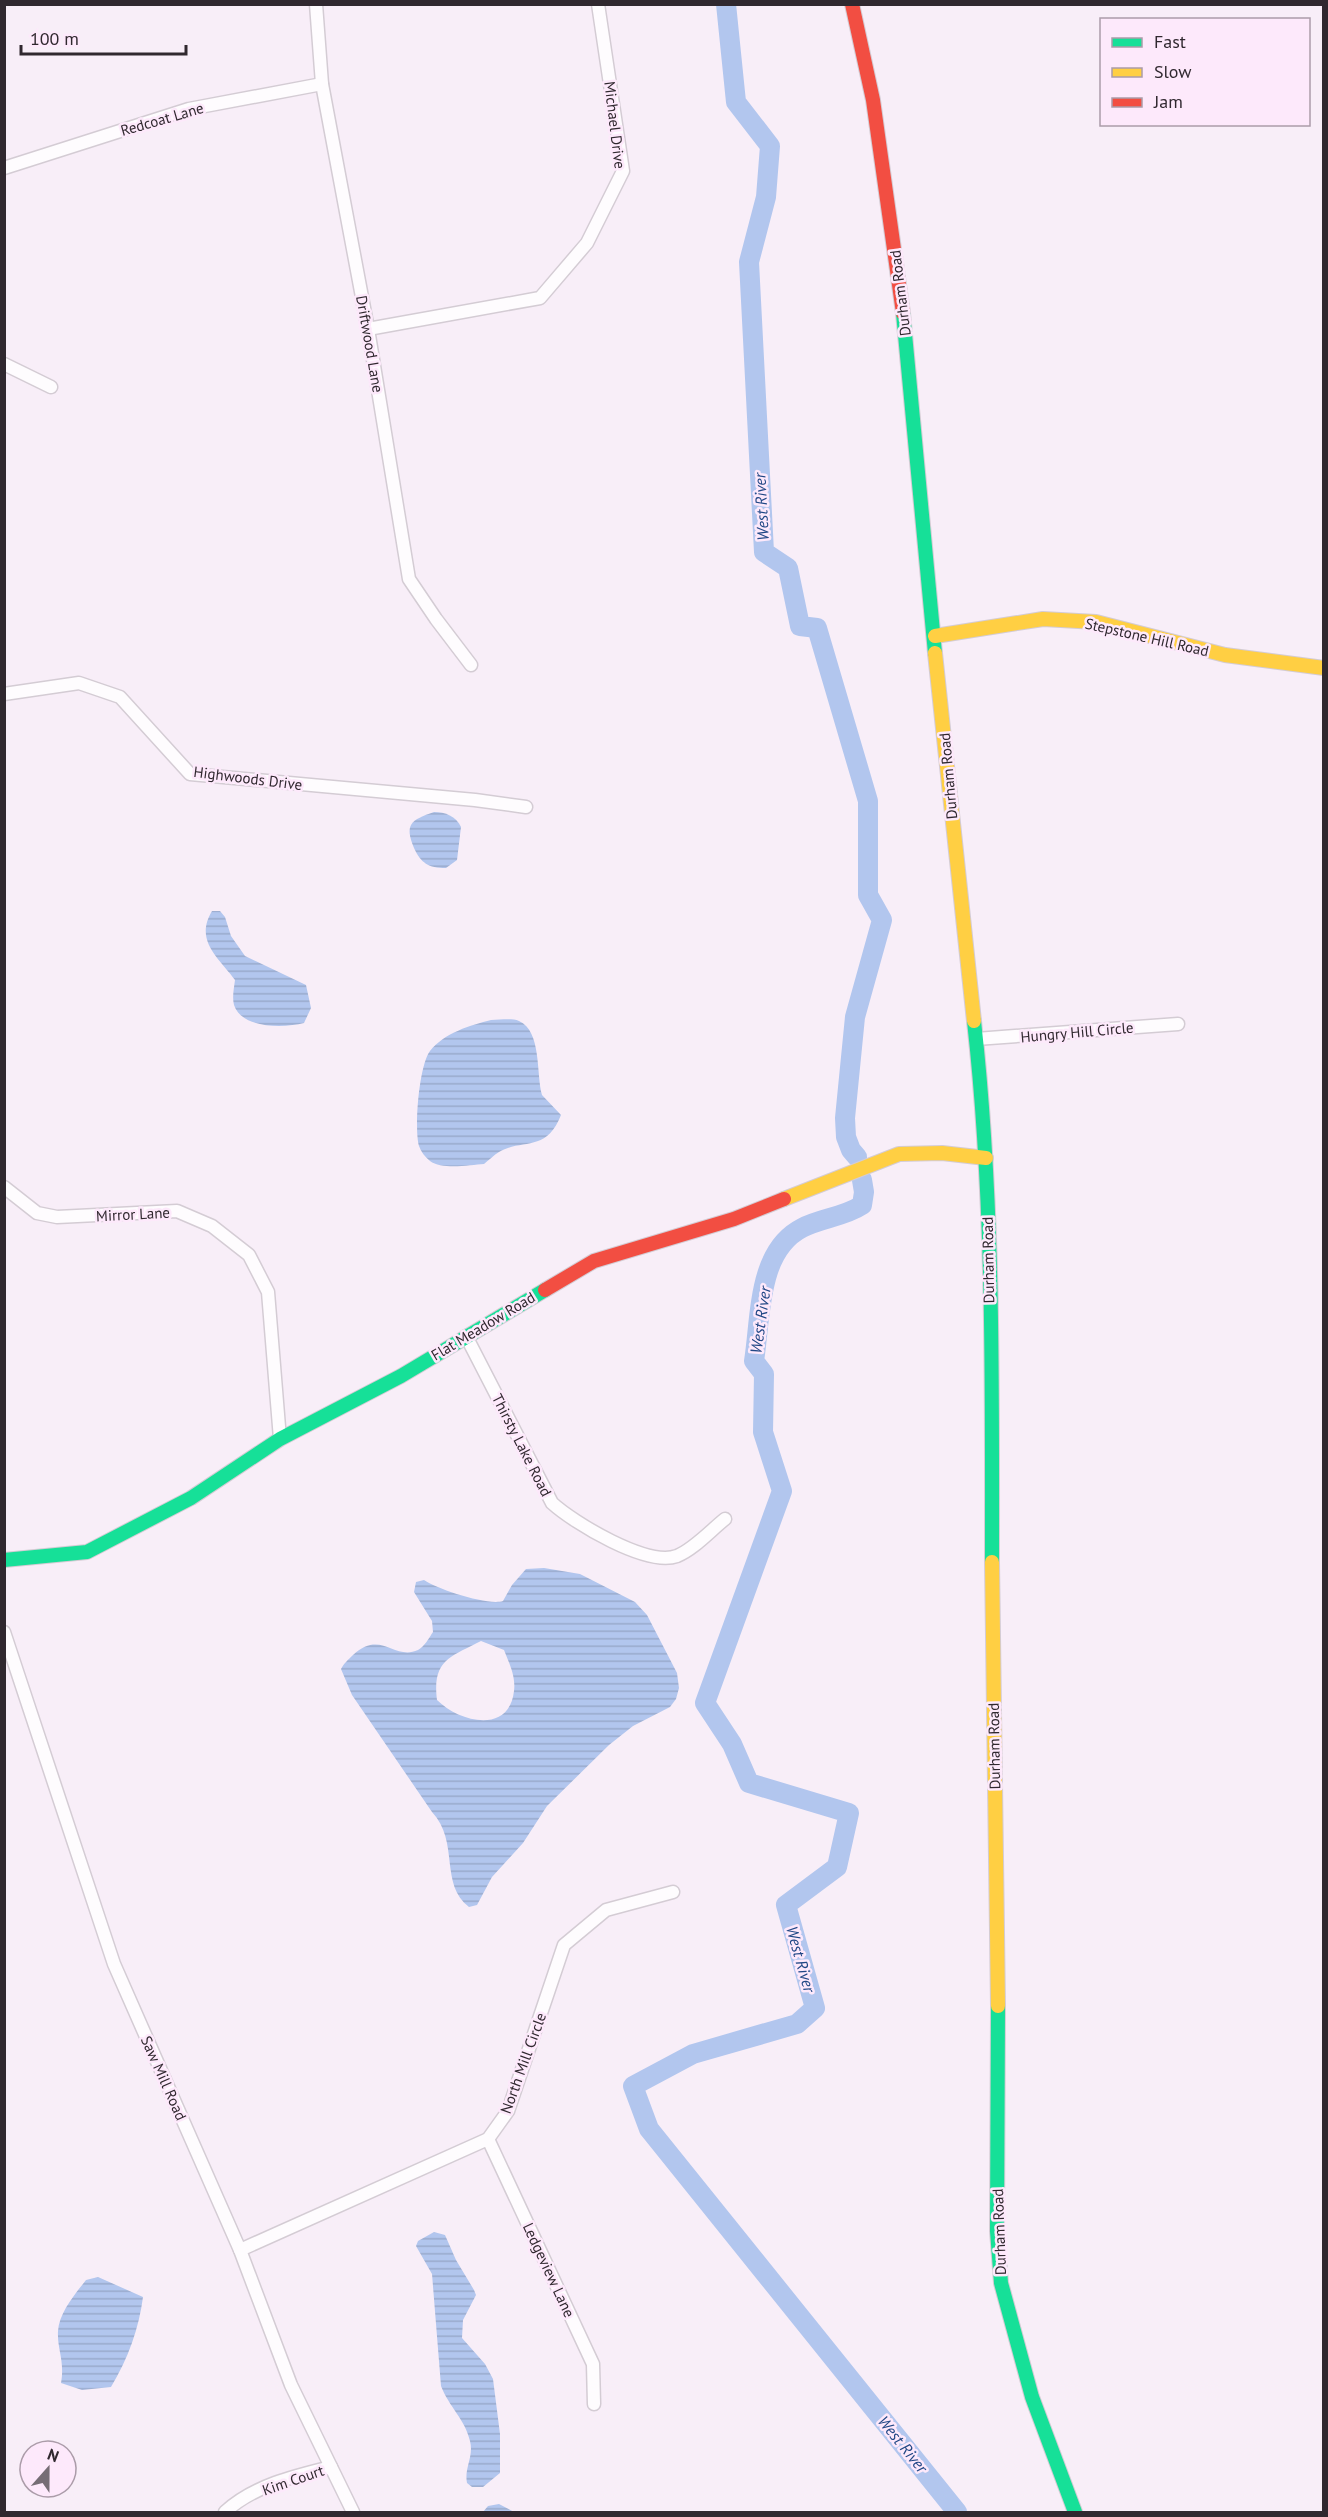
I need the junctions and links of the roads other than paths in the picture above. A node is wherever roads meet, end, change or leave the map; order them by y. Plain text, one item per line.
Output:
1 (316, 4) edge
2 (598, 4) edge
3 (852, 4) edge
4 (322, 84) junction
5 (4, 168) edge
6 (368, 329) junction
7 (4, 364) edge
8 (51, 387) dead end
9 (935, 636) junction
10 (471, 665) dead end
11 (1323, 668) edge
12 (4, 694) edge
13 (526, 807) dead end
14 (1178, 1024) dead end
15 (976, 1039) junction
16 (986, 1158) junction
17 (4, 1187) edge
18 (466, 1336) junction
19 (280, 1439) junction
20 (725, 1519) dead end
21 (4, 1560) edge
22 (4, 1632) edge
23 (673, 1892) dead end
24 (488, 2139) junction
25 (240, 2250) junction
26 (594, 2404) dead end
27 (331, 2467) junction
28 (225, 2512) edge
29 (353, 2512) edge
30 (1075, 2512) edge

1 - 4 street, Driftwood Lane
2 - 6 street, Michael Drive
3 - 9 main road, Durham Road
4 - 5 street, Redcoat Lane
4 - 6 street, Driftwood Lane
6 - 10 street, Driftwood Lane
7 - 8 street
9 - 11 main road, Stepstone Hill Road
9 - 15 main road, Durham Road
12 - 13 street, Highwoods Drive
14 - 15 street, Hungry Hill Circle
15 - 16 main road, Durham Road
16 - 18 main road, Flat Meadow Road
16 - 30 main road, Durham Road
17 - 19 street, Mirror Lane
18 - 19 main road, Flat Meadow Road
18 - 20 street, Thirsty Lake Road
19 - 21 main road, Flat Meadow Road
22 - 25 street, Saw Mill Road
23 - 24 street, North Mill Circle
24 - 25 street
24 - 26 street, Ledgeview Lane
25 - 27 street, Saw Mill Road
27 - 28 street, Kim Court
27 - 29 street, Saw Mill Road

